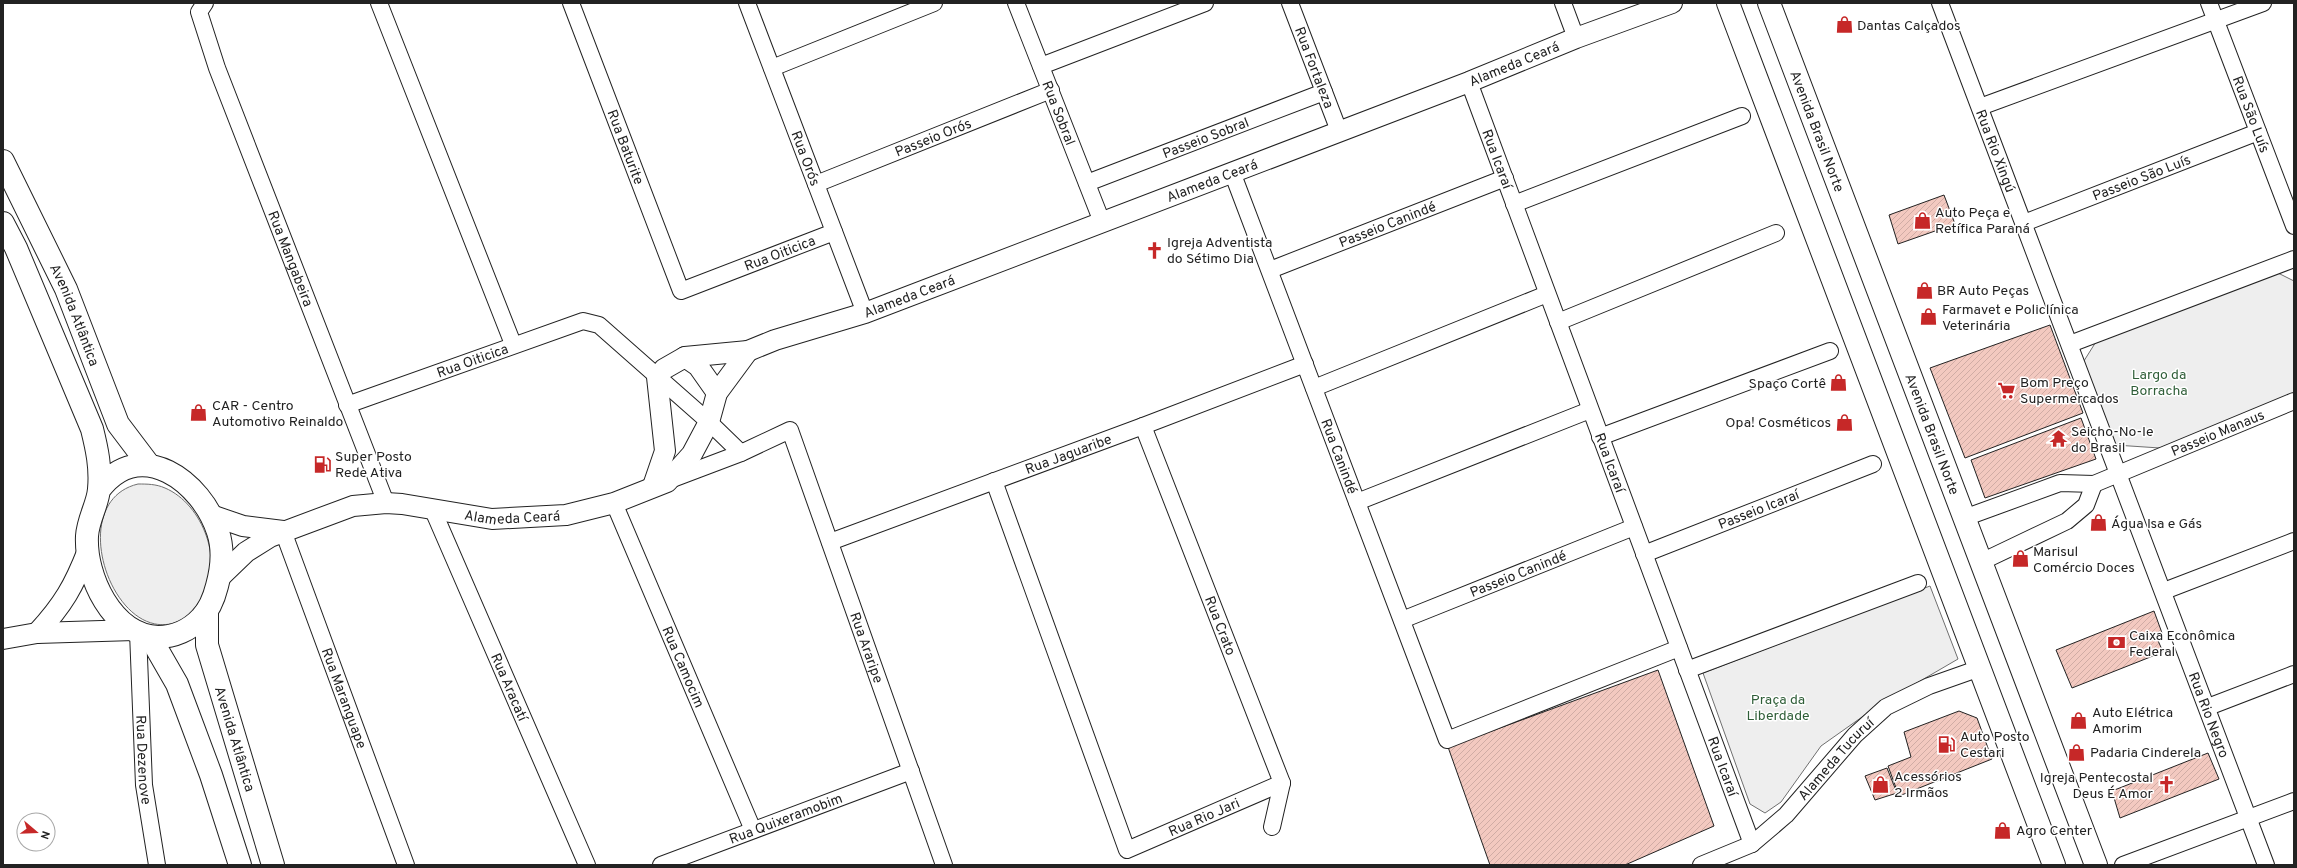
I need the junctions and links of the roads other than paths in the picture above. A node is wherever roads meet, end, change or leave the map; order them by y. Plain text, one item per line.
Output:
1 (379, 3) edge
2 (571, 3) edge
3 (747, 3) edge
4 (934, 3) edge
5 (1016, 3) edge
6 (1205, 3) edge
7 (1290, 3) edge
8 (1563, 3) edge
9 (1672, 3) edge
10 (1728, 3) edge
11 (1769, 3) edge
12 (1940, 3) edge
13 (2209, 3) edge
14 (2263, 3) edge
15 (202, 8) edge
16 (2216, 21) junction
17 (1576, 38) junction
18 (1041, 66) junction
19 (772, 68) junction
20 (1469, 82) junction
21 (1051, 90) junction
22 (1324, 92) junction
23 (1980, 107) junction
24 (1742, 116) dead end
25 (1339, 131) junction
26 (2258, 132) junction
27 (3, 161) edge
28 (1232, 172) junction
29 (1504, 178) junction
30 (1087, 183) junction
31 (816, 184) junction
32 (1514, 204) junction
33 (1102, 222) junction
34 (3, 223) edge
35 (2024, 223) junction
36 (2294, 226) edge
37 (834, 232) junction
38 (1776, 233) dead end
39 (2294, 259) edge
40 (1270, 270) junction
41 (681, 291) joint
42 (1547, 294) junction
43 (866, 313) junction
44 (1558, 322) junction
45 (513, 344) junction
46 (2070, 344) junction
47 (748, 351) junction
48 (1830, 351) dead end
49 (685, 357) junction
50 (1305, 364) junction
51 (657, 377) junction
52 (1314, 388) junction
53 (717, 393) junction
54 (2294, 401) edge
55 (347, 405) junction
56 (1590, 410) junction
57 (709, 422) junction
58 (1143, 426) junction
59 (1600, 437) junction
60 (741, 453) junction
61 (1874, 464) dead end
62 (149, 465) junction
63 (2119, 474) junction
64 (994, 481) junction
65 (660, 484) junction
66 (2094, 484) junction
67 (99, 490) junction
68 (1357, 502) junction
69 (386, 503) junction
70 (614, 503) junction
71 (432, 508) junction
72 (211, 515) junction
73 (1964, 518) junction
74 (1634, 527) junction
75 (283, 531) junction
76 (2294, 541) edge
77 (830, 542) junction
78 (88, 550) junction
79 (1644, 554) junction
80 (1981, 562) junction
81 (219, 578) junction
82 (1918, 583) dead end
83 (2164, 591) junction
84 (208, 611) junction
85 (1402, 620) junction
86 (37, 633) junction
87 (141, 638) junction
88 (3, 639) edge
89 (1679, 648) junction
90 (1980, 668) junction
91 (1687, 670) junction
92 (2294, 674) edge
93 (2208, 707) junction
94 (910, 771) junction
95 (1282, 783) junction
96 (2294, 801) edge
97 (2247, 818) junction
98 (1272, 827) dead end
99 (753, 830) junction
100 (1752, 844) junction
101 (157, 865) edge
102 (240, 865) edge
103 (273, 865) edge
104 (406, 865) edge
105 (587, 865) edge
106 (661, 865) edge
107 (944, 865) edge
108 (1701, 865) edge
109 (2054, 865) edge
110 (2096, 865) edge
111 (2123, 865) edge
112 (2266, 865) edge

1 - 45 street
2 - 41 street, Rua Baturite
3 - 19 street, Rua Orós
4 - 19 street
5 - 18 street, Rua Sobral
6 - 18 street
7 - 22 street, Rua Fortaleza
8 - 17 street
9 - 17 street, Alameda Ceará
10 - 90 main road
11 - 73 main road, Avenida Brasil Norte
12 - 23 street, Rua Rio Xingú
13 - 16 street, Rua São Luís
14 - 16 street
15 - 55 street, Rua Mangabeira
16 - 23 street
16 - 26 street, Rua São Luís
17 - 20 street, Alameda Ceará
18 - 21 street, Rua Sobral
19 - 31 street, Rua Orós
20 - 25 street, Alameda Ceará
20 - 29 street, Rua Icaraí
21 - 30 street, Rua Sobral
21 - 31 street, Passeio Orós
22 - 25 street, Rua Fortaleza
22 - 30 street, Passeio Sobral
23 - 35 street, Rua Rio Xingú
24 - 32 street
25 - 28 street, Alameda Ceará
26 - 35 street, Passeio São Luís
26 - 36 street, Rua São Luís
27 - 62 main road, Avenida Atlântica
28 - 33 street, Alameda Ceará
28 - 40 street, Rua Canindé
29 - 32 street, Rua Icaraí
29 - 40 street, Passeio Canindé
30 - 33 street, Rua Sobral
31 - 37 street, Rua Orós
32 - 42 street, Rua Icaraí
33 - 43 street, Alameda Ceará
34 - 67 main road, Avenida Atlântica
35 - 46 street, Rua Rio Xingú
37 - 41 street, Rua Oiticica
37 - 43 street, Rua Orós
38 - 44 street
39 - 46 street
40 - 50 street, Rua Canindé
42 - 44 street, Rua Icaraí
42 - 52 street
43 - 47 street, Alameda Ceará
44 - 56 street, Rua Icaraí
45 - 51 street, Rua Oiticica
45 - 55 street, Rua Oiticica
46 - 63 street, Rua Rio Xingú
47 - 49 street, Alameda Ceará
47 - 53 street
48 - 59 street
49 - 51 street
49 - 53 street
50 - 52 street, Rua Canindé
50 - 58 street, Rua Jaguaribe
51 - 57 street
51 - 65 street
52 - 68 street, Rua Canindé
53 - 57 street, Alameda Ceará
54 - 63 street, Passeio Manaus
55 - 69 street, Rua Mangabeira
56 - 59 street, Rua Icaraí
56 - 68 street
57 - 60 street
57 - 65 street, Alameda Ceará
58 - 64 street, Rua Jaguaribe
58 - 95 street, Rua Crato
59 - 74 street, Rua Icaraí
60 - 65 street
60 - 77 street, Rua Araripe
61 - 79 street, Passeio Icaraí
62 - 67 main road, Avenida Atlântica
62 - 72 main road, Avenida Atlântica
63 - 66 street, Passeio Manaus
63 - 83 street, Rua Rio Negro
64 - 77 street, Rua Jaguaribe
64 - 95 street, Rua Rio Jari
65 - 70 street, Alameda Ceará
66 - 73 street
66 - 80 street
67 - 78 main road, Avenida Atlântica
68 - 85 street, Rua Canindé
69 - 71 street, Alameda Ceará
69 - 75 street, Alameda Ceará
70 - 71 street, Alameda Ceará
70 - 99 street, Rua Camocim
71 - 105 street, Rua Aracatí
72 - 75 street, Alameda Ceará
72 - 81 main road, Avenida Atlântica
73 - 80 main road, Avenida Brasil Norte
74 - 79 street, Rua Icaraí
74 - 85 street, Passeio Canindé
75 - 81 street, Alameda Ceará
75 - 104 street, Rua Maranguape
76 - 83 street
77 - 94 street, Rua Araripe
78 - 86 street
78 - 87 main road, Avenida Atlântica
79 - 89 street, Rua Icaraí
80 - 110 main road, Avenida Brasil Norte
81 - 84 main road, Avenida Atlântica
82 - 91 street
83 - 93 street, Rua Rio Negro
84 - 87 main road, Avenida Atlântica
84 - 103 main road, Avenida Atlântica
85 - 89 street, Rua Canindé
86 - 87 street
86 - 88 street
87 - 101 street, Rua Dezenove
87 - 102 main road, Avenida Atlântica
89 - 91 street, Rua Icaraí
90 - 100 street, Alameda Tucuruí
90 - 109 main road
91 - 100 street, Rua Icaraí
92 - 93 street
93 - 97 street, Rua Rio Negro
94 - 99 street, Rua Quixeramobim
94 - 107 street, Rua Araripe
95 - 98 street
96 - 97 street
97 - 111 street
97 - 112 street, Rua Rio Negro
99 - 106 street, Rua Quixeramobim
100 - 108 street, Alameda Tucuruí

